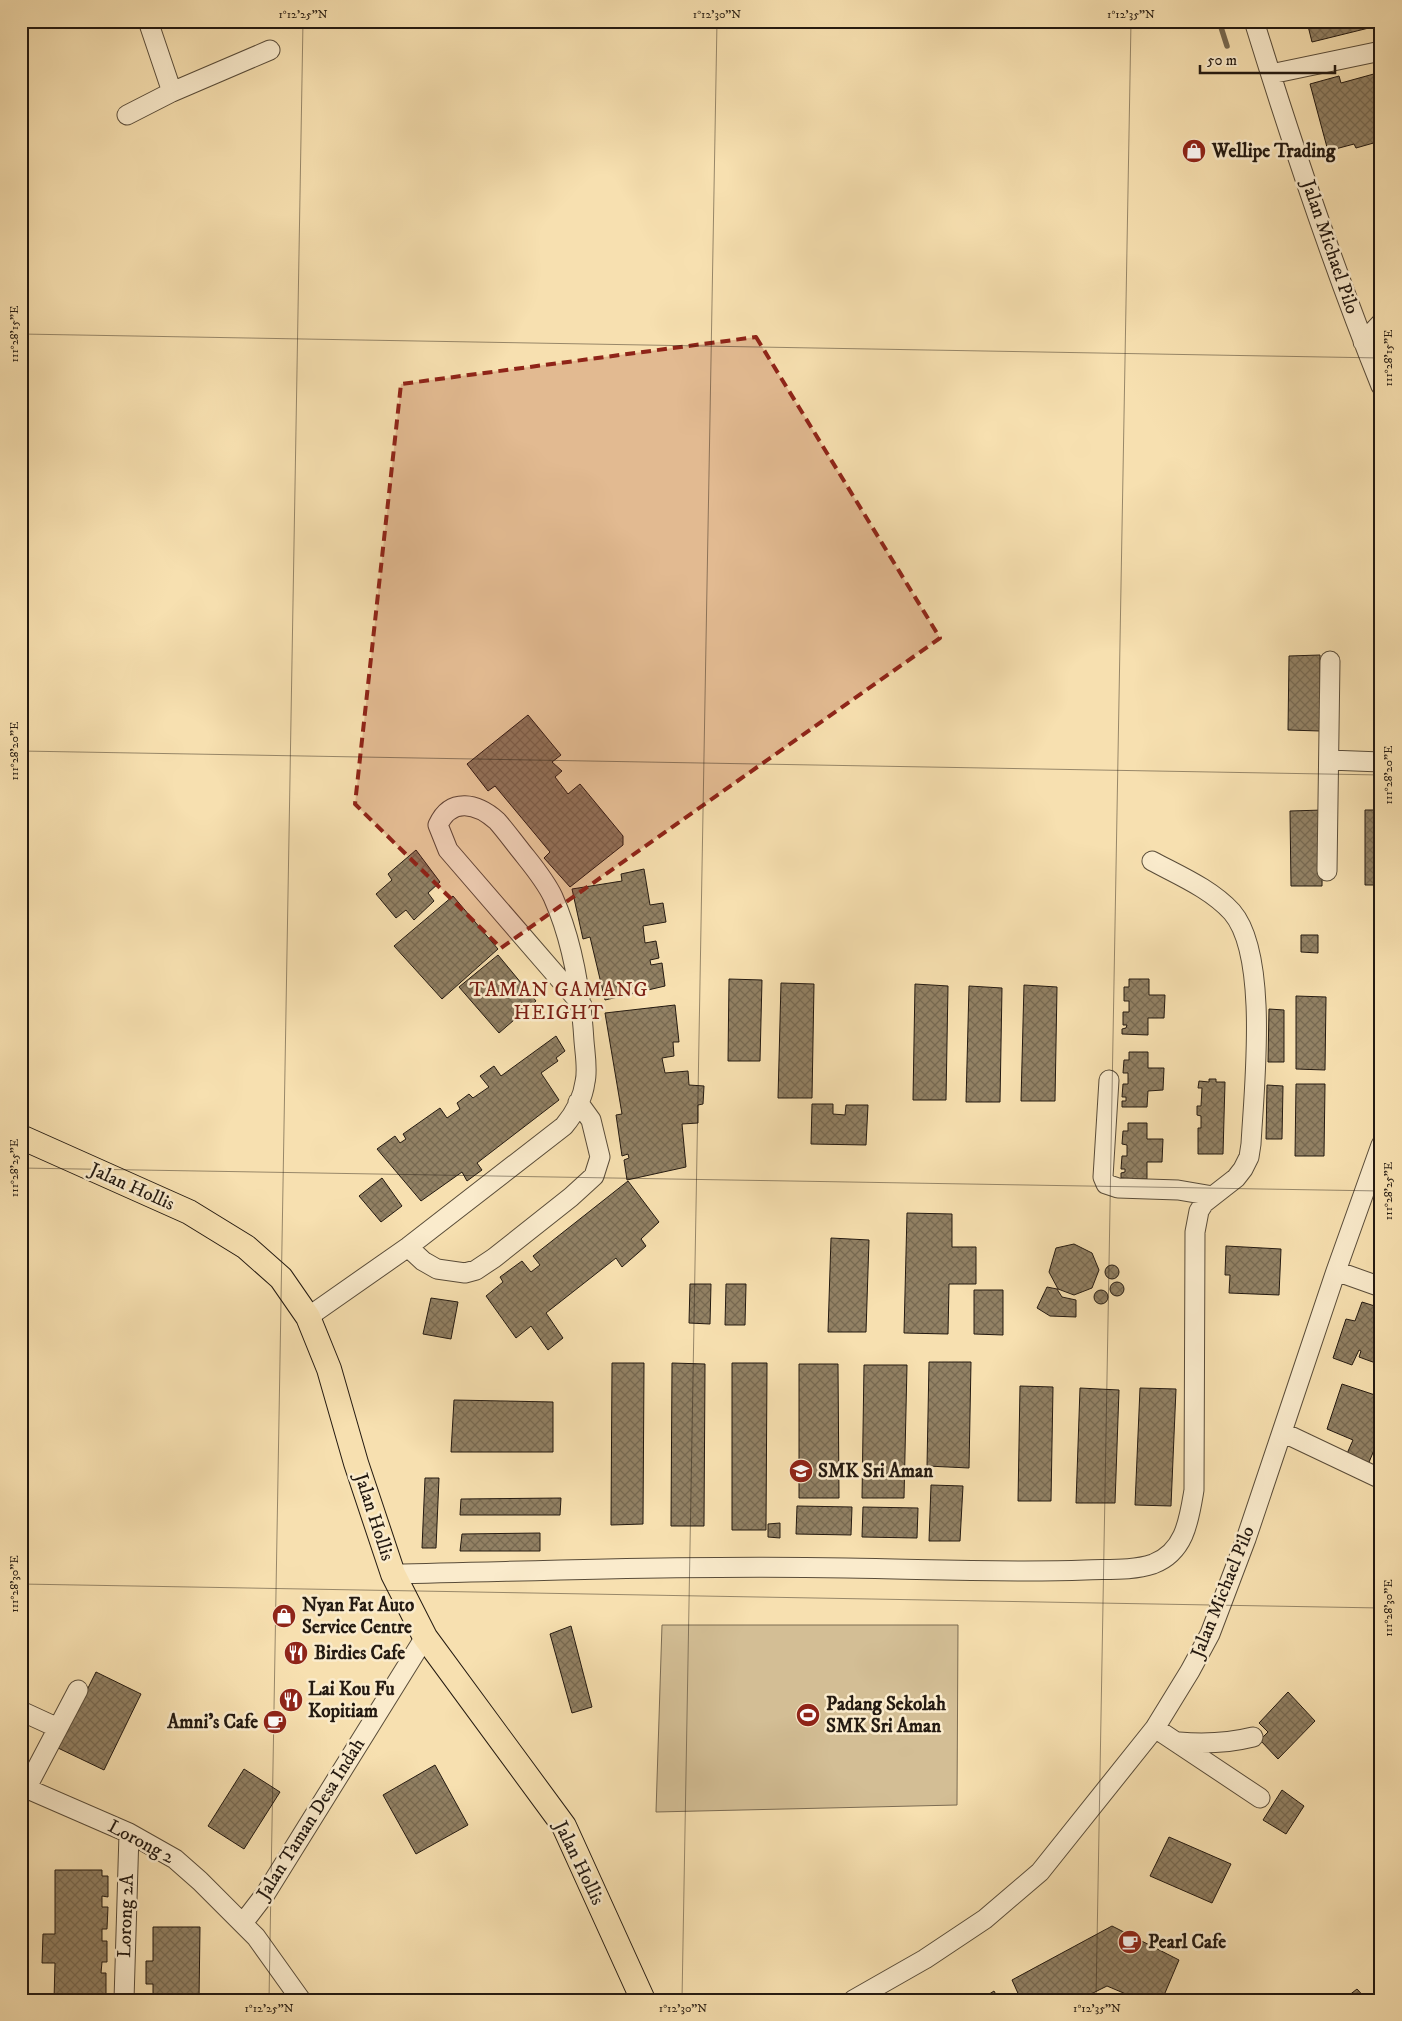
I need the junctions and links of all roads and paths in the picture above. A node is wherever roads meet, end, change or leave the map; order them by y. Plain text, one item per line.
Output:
1 (148, 21) edge
2 (1254, 21) edge
3 (270, 50) dead end
4 (1381, 52) edge
5 (1271, 74) junction
6 (172, 92) junction
7 (127, 115) dead end
8 (1381, 323) edge
9 (1363, 342) junction
10 (1381, 386) edge
11 (1330, 661) dead end
12 (1329, 760) junction
13 (1381, 762) edge
14 (1152, 861) dead end
15 (1326, 870) dead end
16 (582, 1005) junction
17 (1109, 1080) dead end
18 (578, 1102) junction
19 (21, 1137) edge
20 (1381, 1145) edge
21 (1213, 1196) junction
22 (408, 1247) junction
23 (1336, 1271) junction
24 (1381, 1287) edge
25 (308, 1317) junction
26 (1282, 1432) junction
27 (1381, 1479) edge
28 (393, 1574) junction
29 (425, 1637) junction
30 (78, 1690) dead end
31 (21, 1711) edge
32 (58, 1728) junction
33 (1155, 1728) junction
34 (1253, 1737) dead end
35 (1179, 1742) junction
36 (24, 1786) edge
37 (1260, 1798) dead end
38 (128, 1833) junction
39 (243, 1923) junction
40 (124, 2000) edge
41 (301, 2000) edge
42 (643, 2000) edge
43 (854, 2000) edge

1 - 6 street
2 - 5 street, Jalan Michael Pilo
3 - 6 street
4 - 5 street
5 - 9 street, Jalan Michael Pilo
6 - 7 street
8 - 9 street
9 - 10 street, Jalan Michael Pilo
11 - 12 street
12 - 13 street
12 - 15 street
14 - 21 street
16 - 16 street
16 - 18 street
17 - 21 street
18 - 22 street
18 - 22 street
19 - 25 main road, Jalan Hollis
20 - 23 street, Jalan Michael Pilo
21 - 28 street
22 - 25 street
23 - 24 street
23 - 26 street, Jalan Michael Pilo
25 - 28 main road, Jalan Hollis
26 - 27 street
26 - 33 street, Jalan Michael Pilo
28 - 29 main road, Jalan Hollis
29 - 39 street, Jalan Taman Desa Indah
29 - 42 main road, Jalan Hollis
30 - 32 street
31 - 32 street
32 - 36 street
33 - 35 street
33 - 43 street, Jalan Michael Pilo
34 - 35 street
35 - 37 street
36 - 38 street, Lorong 2
38 - 39 street, Lorong 2
38 - 40 street, Lorong 2A
39 - 41 street, Lorong 2

